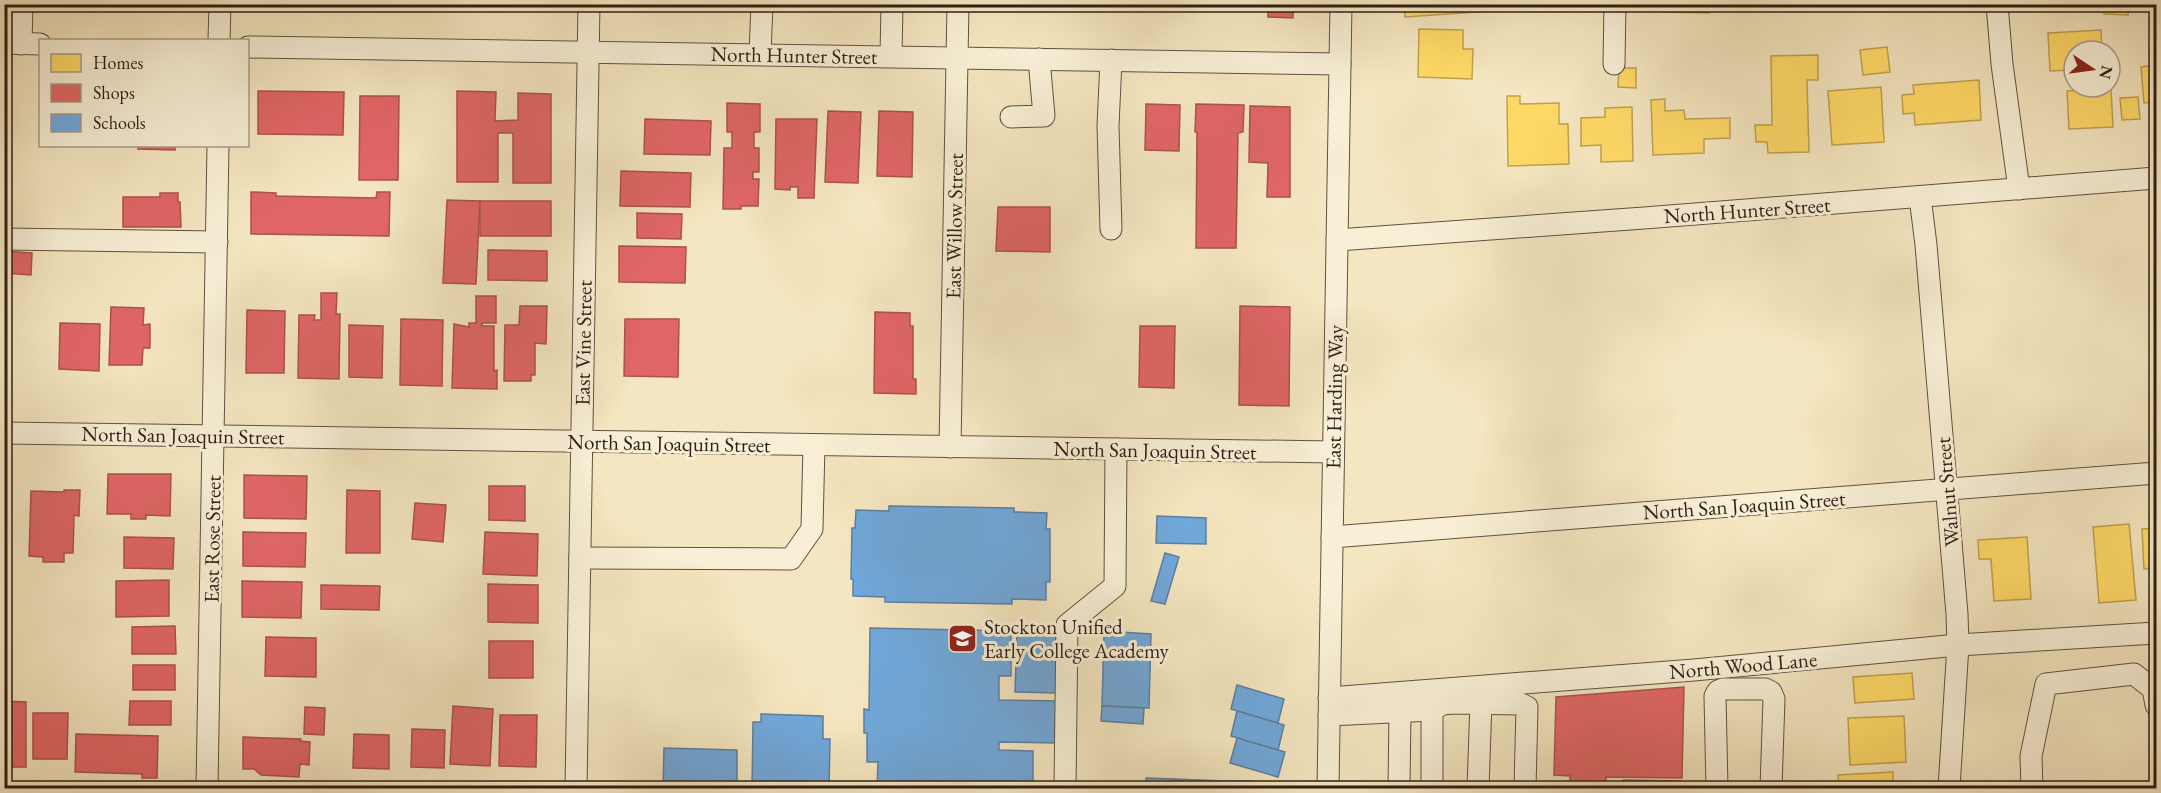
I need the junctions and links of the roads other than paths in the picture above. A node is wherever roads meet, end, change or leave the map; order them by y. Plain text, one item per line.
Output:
1 (22, 4) edge
2 (220, 4) edge
3 (589, 4) edge
4 (762, 4) edge
5 (892, 4) edge
6 (958, 4) edge
7 (1341, 4) edge
8 (1615, 4) edge
9 (1997, 4) edge
10 (219, 39) edge
11 (22, 44) edge
12 (249, 47) edge
13 (588, 51) junction
14 (760, 54) junction
15 (891, 56) junction
16 (957, 57) junction
17 (1039, 59) junction
18 (1111, 60) junction
19 (1340, 64) junction
20 (1614, 64) dead end
21 (1011, 117) dead end
22 (218, 147) edge
23 (2157, 178) edge
24 (2019, 189) junction
25 (1920, 197) junction
26 (1111, 229) dead end
27 (4, 239) edge
28 (1337, 240) junction
29 (217, 242) junction
30 (4, 433) edge
31 (213, 436) junction
32 (582, 441) junction
33 (814, 445) junction
34 (950, 447) junction
35 (1116, 449) junction
36 (1333, 452) junction
37 (2157, 473) edge
38 (1947, 490) junction
39 (1332, 537) junction
40 (580, 558) junction
41 (2157, 633) edge
42 (1958, 645) junction
43 (1481, 702) junction
44 (2157, 705) edge
45 (1329, 707) junction
46 (1432, 710) junction
47 (1400, 713) junction
48 (207, 789) edge
49 (576, 789) edge
50 (1065, 789) edge
51 (1328, 789) edge
52 (1399, 789) edge
53 (1432, 789) edge
54 (1478, 789) edge
55 (1525, 789) edge
56 (1717, 789) edge
57 (1771, 789) edge
58 (1949, 789) edge
59 (2032, 789) edge

1 - 11 street
2 - 10 street
3 - 13 street, East Vine Street
4 - 14 street
5 - 15 street
6 - 16 street, East Willow Street
7 - 19 street, East Harding Way
8 - 20 street
9 - 24 street
12 - 13 street, North Hunter Street
13 - 14 street, North Hunter Street
13 - 32 street, East Vine Street
14 - 15 street, North Hunter Street
15 - 16 street, North Hunter Street
16 - 17 street, North Hunter Street
16 - 34 street, East Willow Street
17 - 18 street, North Hunter Street
17 - 21 street
18 - 19 street, North Hunter Street
18 - 26 street
19 - 28 street, East Harding Way
22 - 29 street, East Rose Street
23 - 24 street, North Hunter Street
24 - 25 street, North Hunter Street
25 - 28 street, North Hunter Street
25 - 38 street, Walnut Street
27 - 29 street
28 - 36 street, East Harding Way
29 - 31 street, East Rose Street
30 - 31 street, North San Joaquin Street
31 - 32 street, North San Joaquin Street
31 - 48 street, East Rose Street
32 - 33 street, North San Joaquin Street
32 - 40 street, East Vine Street
33 - 34 street, North San Joaquin Street
33 - 40 street
34 - 35 street, North San Joaquin Street
35 - 36 street, North San Joaquin Street
35 - 50 street
36 - 39 street, East Harding Way
37 - 38 street, North San Joaquin Street
38 - 39 street, North San Joaquin Street
38 - 42 street, Walnut Street
39 - 45 street, East Harding Way
40 - 49 street, East Vine Street
41 - 42 street, North Wood Lane
42 - 45 street, North Wood Lane
42 - 58 street, Walnut Street
43 - 46 street
43 - 54 street
43 - 55 street
44 - 59 street
45 - 47 street
45 - 51 street, East Harding Way
46 - 47 street
46 - 53 street
47 - 52 street
56 - 57 street

